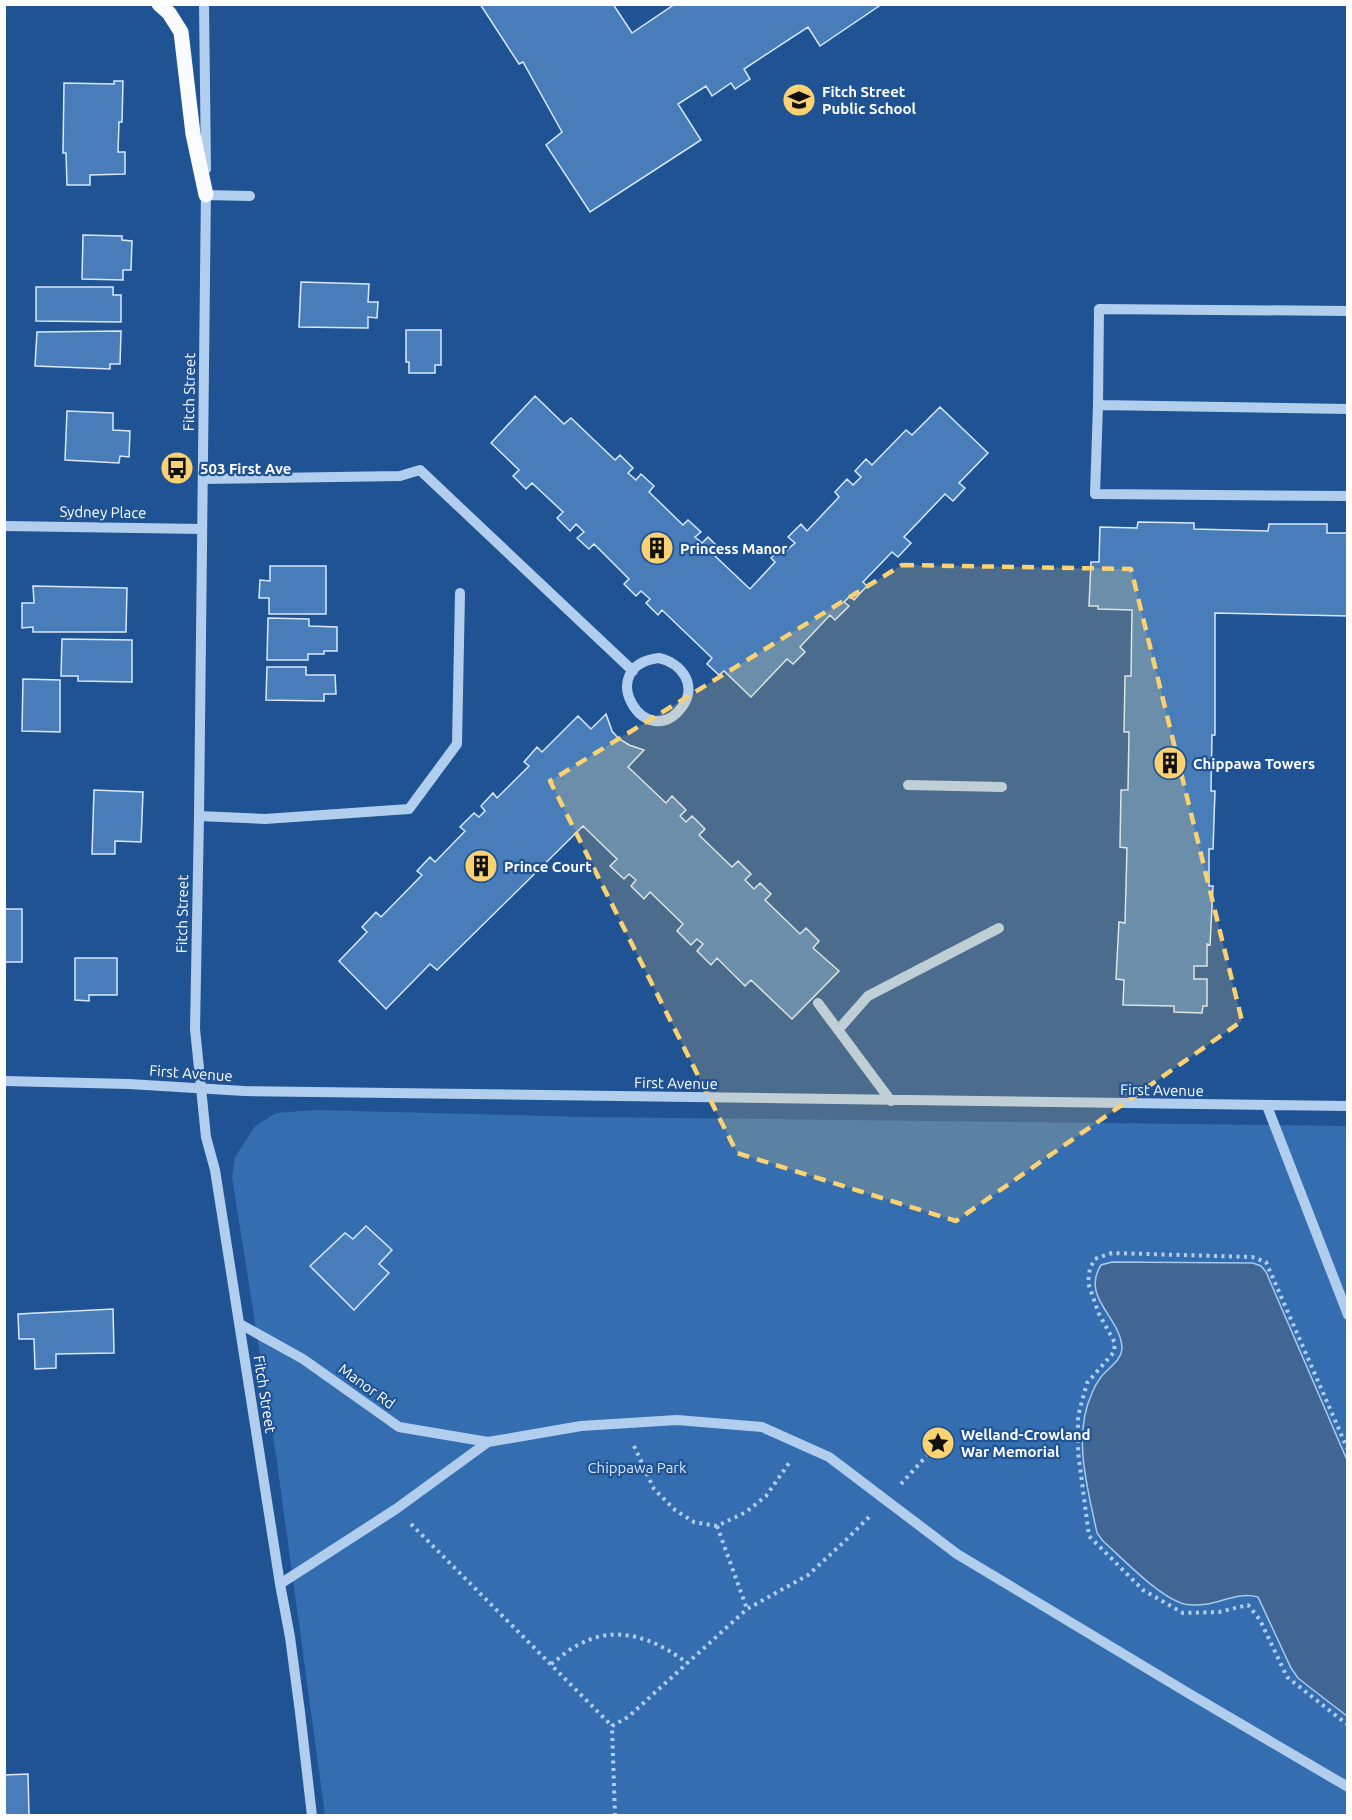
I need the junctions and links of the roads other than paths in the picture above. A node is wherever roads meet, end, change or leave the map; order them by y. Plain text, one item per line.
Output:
1 (159, 4) edge
2 (204, 4) edge
3 (206, 195) junction
4 (250, 196) dead end
5 (1347, 311) edge
6 (1098, 405) junction
7 (1347, 409) edge
8 (203, 479) junction
9 (1347, 496) edge
10 (4, 526) edge
11 (202, 529) junction
12 (460, 593) dead end
13 (633, 671) junction
14 (908, 785) dead end
15 (1002, 787) dead end
16 (199, 816) junction
17 (999, 928) dead end
18 (818, 1003) dead end
19 (838, 1030) junction
20 (4, 1081) edge
21 (202, 1089) junction
22 (891, 1101) junction
23 (1267, 1106) junction
24 (1347, 1106) edge
25 (1347, 1315) edge
26 (240, 1324) junction
27 (488, 1442) junction
28 (280, 1584) junction
29 (1347, 1787) edge
30 (312, 1815) edge

1 - 3 main road
2 - 3 street, Fitch Street
3 - 4 street
3 - 8 street, Fitch Street
5 - 6 street
6 - 7 street
6 - 9 street
8 - 11 street, Fitch Street
8 - 13 street
10 - 11 street, Sydney Place
11 - 16 street, Fitch Street
12 - 16 street
13 - 13 street
14 - 15 street
16 - 21 street, Fitch Street
17 - 19 street
18 - 19 street
19 - 22 street
20 - 21 street, First Avenue
21 - 22 street, First Avenue
21 - 26 street, Fitch Street
22 - 23 street, First Avenue
23 - 24 street, First Avenue
23 - 25 street
26 - 27 street, Manor Rd
26 - 28 street, Fitch Street
27 - 28 street
27 - 29 street
28 - 30 street, Fitch Street

